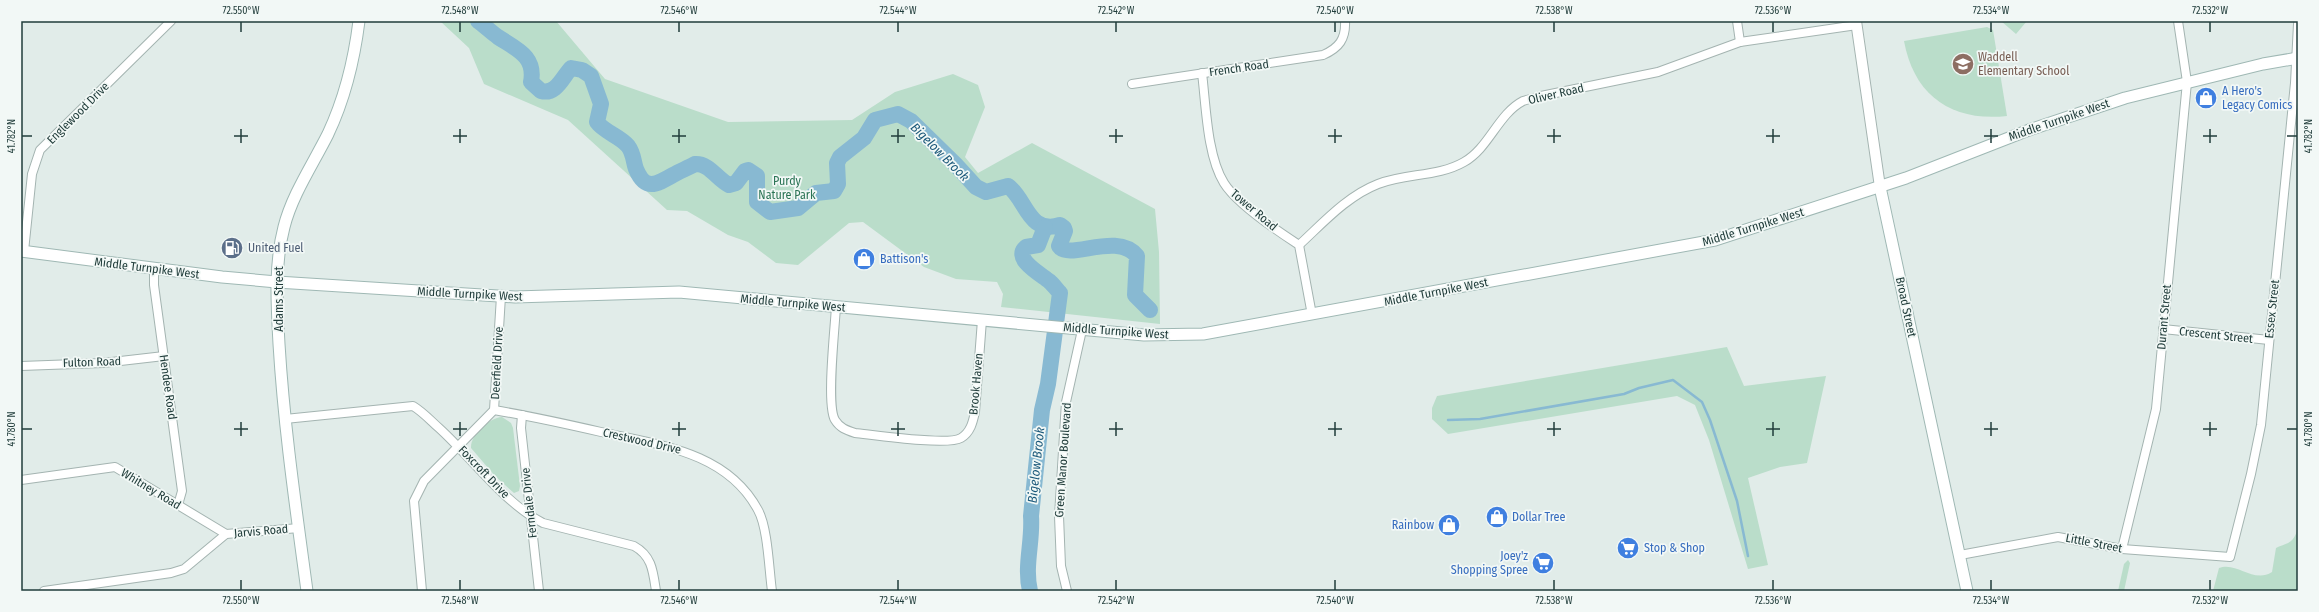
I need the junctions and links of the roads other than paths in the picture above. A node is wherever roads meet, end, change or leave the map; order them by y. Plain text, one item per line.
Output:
1 (171, 21) edge
2 (359, 21) edge
3 (1345, 21) edge
4 (1737, 21) edge
5 (2178, 21) edge
6 (1856, 23) edge
7 (2298, 24) edge
8 (1740, 42) junction
9 (2296, 58) edge
10 (1202, 73) junction
11 (2187, 82) junction
12 (1132, 84) dead end
13 (1880, 186) junction
14 (1299, 245) junction
15 (22, 251) edge
16 (154, 269) junction
17 (277, 282) junction
18 (501, 296) junction
19 (836, 306) junction
20 (1312, 315) junction
21 (982, 320) junction
22 (2162, 329) junction
23 (1082, 330) junction
24 (2269, 340) junction
25 (164, 356) junction
26 (21, 366) edge
27 (494, 410) junction
28 (522, 415) junction
29 (285, 419) junction
30 (458, 445) junction
31 (21, 480) edge
32 (178, 505) junction
33 (531, 517) junction
34 (299, 528) junction
35 (226, 534) junction
36 (2122, 549) junction
37 (1960, 555) junction
38 (2230, 557) joint
39 (44, 591) edge
40 (306, 591) edge
41 (422, 591) edge
42 (539, 591) edge
43 (656, 591) edge
44 (772, 591) edge
45 (1067, 591) edge
46 (1966, 591) edge

1 - 15 street, Englewood Drive
2 - 17 main road, Adams Street
3 - 10 street, French Road
4 - 8 street
5 - 11 street, Durant Street
6 - 8 street, Oliver Road
6 - 13 street, Broad Street
7 - 9 street, Essex Street
8 - 14 street, Oliver Road
9 - 11 main road, Middle Turnpike West
9 - 24 street, Essex Street
10 - 12 street, French Road
10 - 14 street, Tower Road
11 - 13 main road, Middle Turnpike West
11 - 22 street, Durant Street
13 - 20 main road, Middle Turnpike West
13 - 37 main road, Broad Street
14 - 20 street
15 - 16 main road, Middle Turnpike West
16 - 17 main road, Middle Turnpike West
16 - 25 street, Hendee Road
17 - 18 main road, Middle Turnpike West
17 - 29 main road, Adams Street
18 - 19 main road, Middle Turnpike West
18 - 27 street, Deerfield Drive
19 - 21 main road, Middle Turnpike West
19 - 21 street, Brook Haven
20 - 23 main road, Middle Turnpike West
21 - 23 main road, Middle Turnpike West
22 - 24 street, Crescent Street
22 - 36 street, Durant Street
23 - 45 street, Green Manor Boulevard
24 - 38 street, Essex Street
25 - 26 street, Fulton Road
25 - 32 street, Hendee Road
27 - 28 street, Crestwood Drive
27 - 30 street, Deerfield Drive
28 - 33 street, Ferndale Drive
28 - 44 street, Crestwood Drive
29 - 30 street, Foxcroft Drive
29 - 34 main road, Adams Street
30 - 33 street, Foxcroft Drive
30 - 41 street, Deerfield Drive
31 - 32 street, Whitney Road
32 - 35 street, Whitney Road
33 - 42 street, Ferndale Drive
33 - 43 street, Foxcroft Drive
34 - 35 street, Jarvis Road
34 - 40 main road, Adams Street
35 - 39 street, Jarvis Road
36 - 37 street, Little Street
36 - 38 street, Little Street
37 - 46 main road, Broad Street

